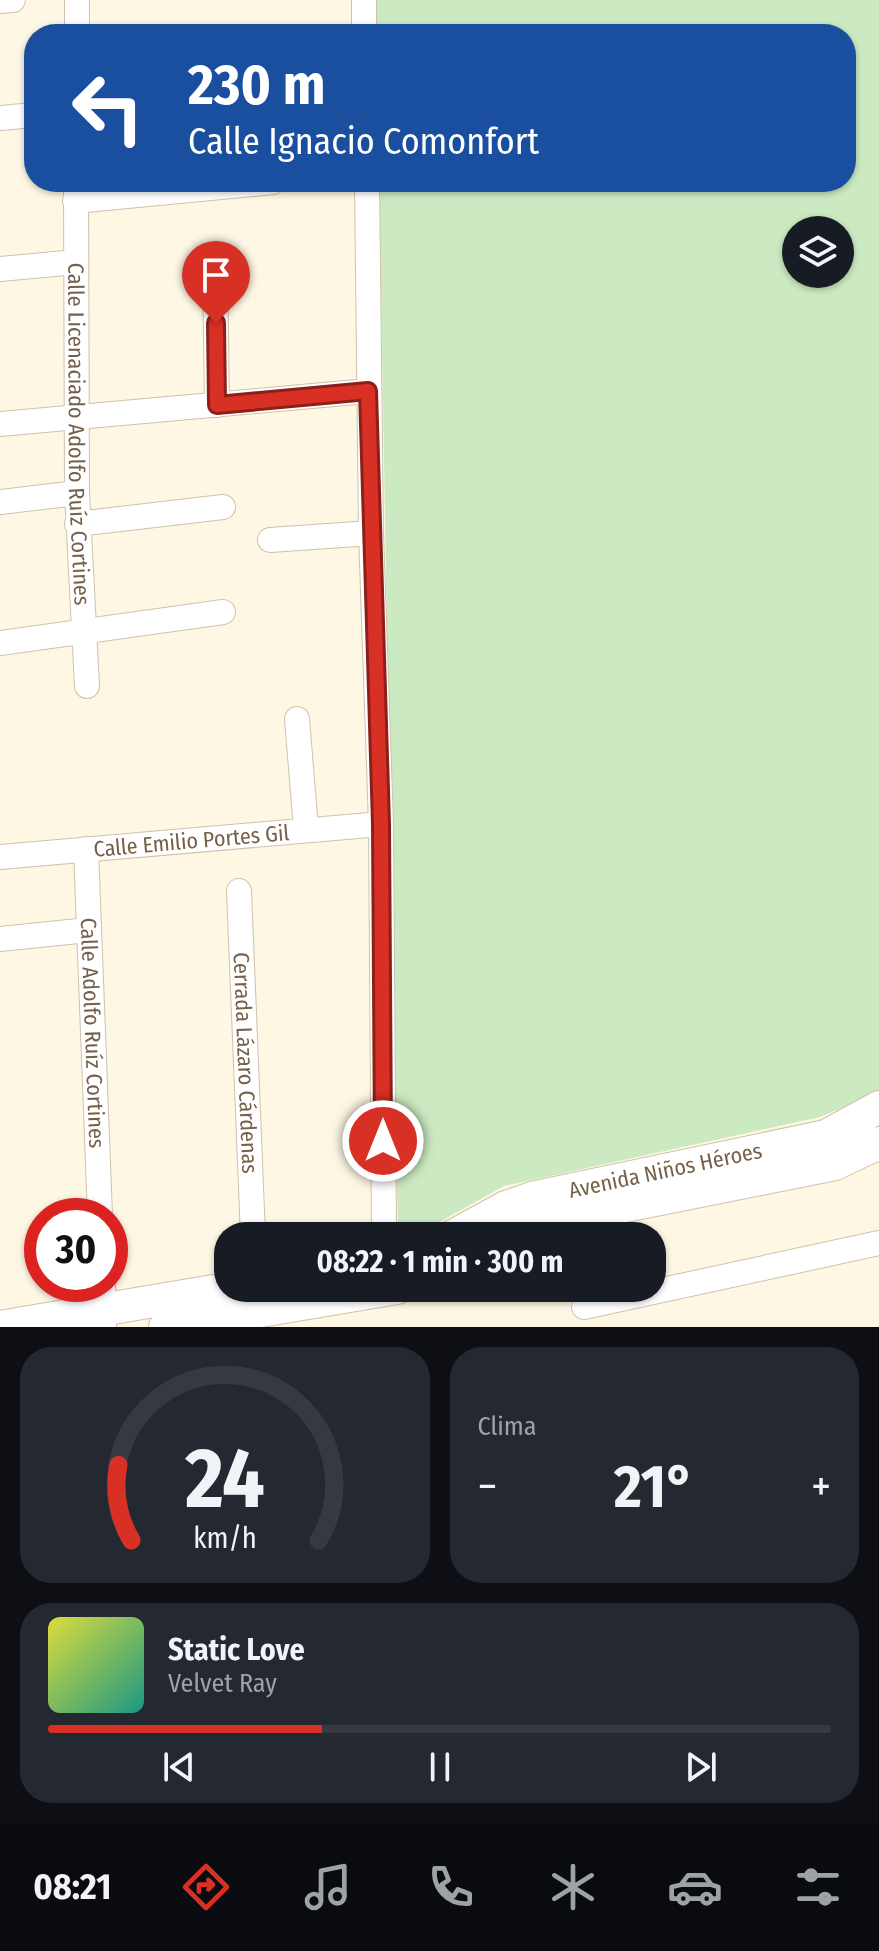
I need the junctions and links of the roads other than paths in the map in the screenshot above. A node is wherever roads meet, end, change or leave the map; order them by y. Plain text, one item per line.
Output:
1 (13, 0) edge
2 (77, 0) edge
3 (364, 0) edge
4 (0, 1) edge
5 (77, 24) edge
6 (364, 24) edge
7 (24, 116) edge
8 (0, 118) edge
9 (76, 192) edge
10 (367, 192) edge
11 (76, 262) junction
12 (0, 269) edge
13 (215, 269) dead end
14 (368, 391) junction
15 (217, 405) junction
16 (77, 417) junction
17 (0, 424) edge
18 (77, 493) junction
19 (0, 502) edge
20 (223, 507) dead end
21 (77, 524) junction
22 (371, 533) junction
23 (270, 540) dead end
24 (223, 612) dead end
25 (82, 632) junction
26 (0, 643) edge
27 (87, 686) dead end
28 (297, 719) dead end
29 (381, 824) junction
30 (306, 829) junction
31 (86, 849) junction
32 (0, 857) edge
33 (239, 891) dead end
34 (88, 930) junction
35 (0, 939) edge
36 (879, 1107) edge
37 (879, 1143) edge
38 (99, 1198) edge
39 (252, 1222) edge
40 (384, 1222) edge
41 (479, 1222) edge
42 (545, 1222) edge
43 (879, 1243) edge
44 (214, 1291) edge
45 (314, 1302) edge
46 (104, 1307) edge
47 (584, 1307) dead end
48 (0, 1327) edge
49 (165, 1327) edge

1 - 4 street
2 - 5 street
3 - 6 street
7 - 8 street
9 - 11 street, Calle Licenaciado Adolfo Ruíz Cortines
10 - 14 street
11 - 12 street
11 - 16 street, Calle Licenaciado Adolfo Ruíz Cortines
13 - 15 street
14 - 15 street
14 - 22 street
15 - 16 street
16 - 17 street
16 - 18 street, Calle Licenaciado Adolfo Ruíz Cortines
18 - 19 street
18 - 21 street, Calle Licenaciado Adolfo Ruíz Cortines
20 - 21 street
21 - 25 street, Calle Licenaciado Adolfo Ruíz Cortines
22 - 23 street
22 - 29 street
24 - 25 street
25 - 26 street
25 - 27 street, Calle Licenaciado Adolfo Ruíz Cortines
28 - 30 street
29 - 30 street, Calle Emilio Portes Gil
29 - 40 street
30 - 31 street, Calle Emilio Portes Gil
31 - 32 street, Calle Emilio Portes Gil
31 - 34 street, Calle Adolfo Ruíz Cortines
33 - 39 street, Cerrada Lázaro Cárdenas
34 - 35 street
34 - 38 street, Calle Adolfo Ruíz Cortines
36 - 41 main road, Avenida Niños Héroes
37 - 42 main road, Avenida Niños Héroes
43 - 47 street
44 - 46 main road
45 - 49 main road
46 - 48 main road

